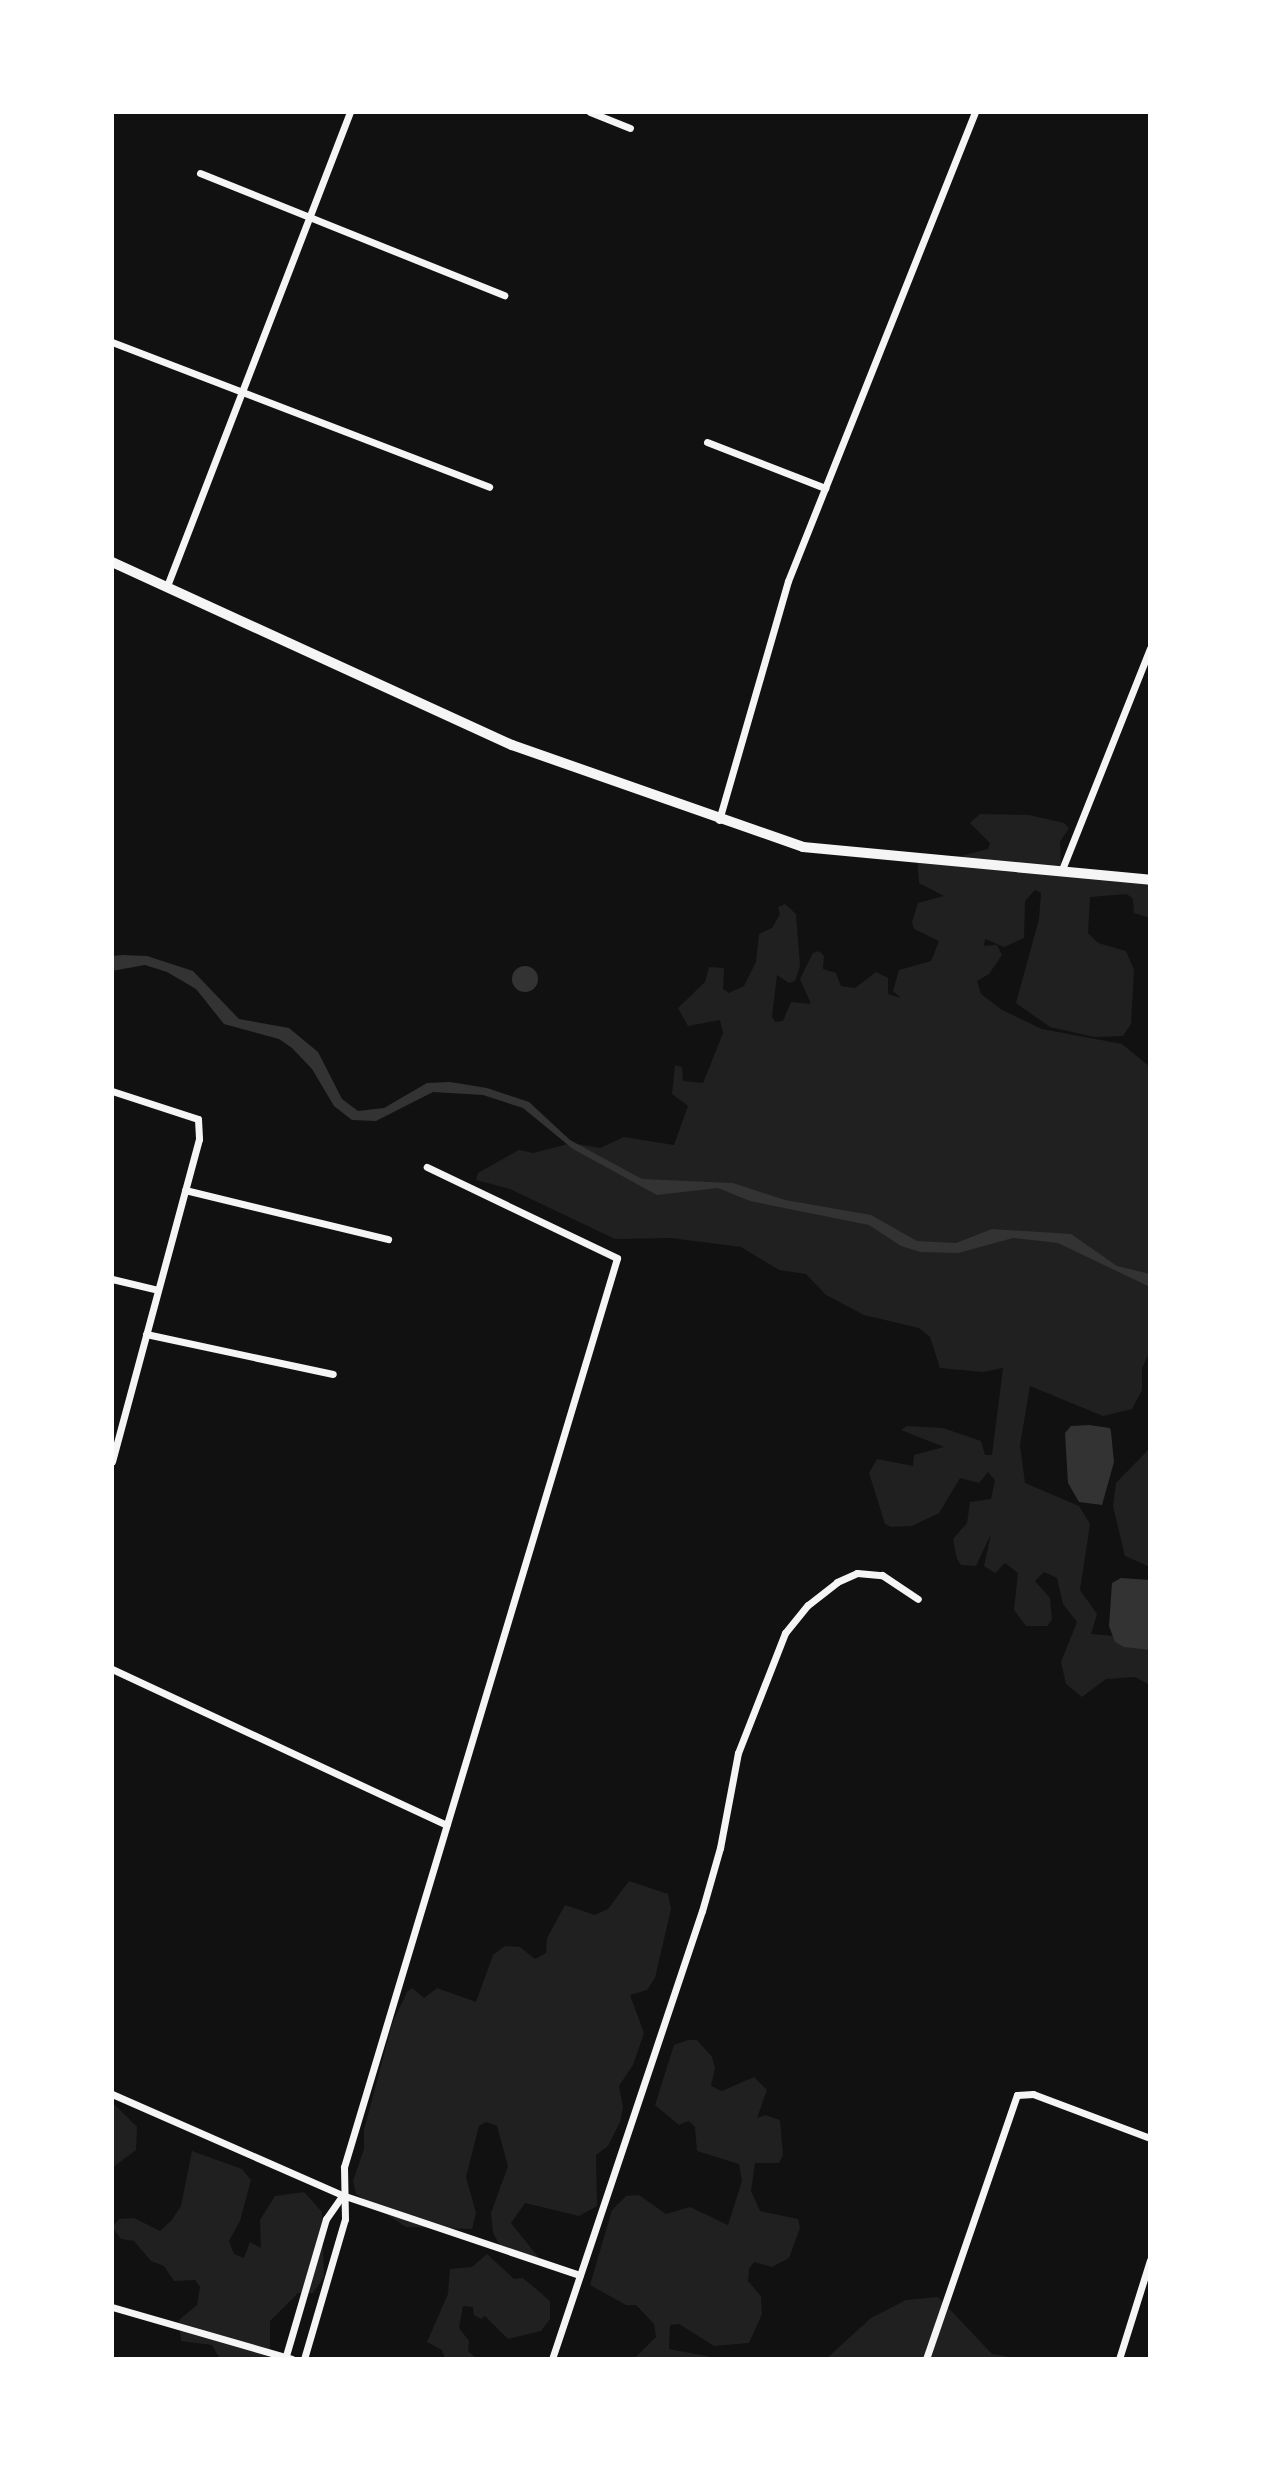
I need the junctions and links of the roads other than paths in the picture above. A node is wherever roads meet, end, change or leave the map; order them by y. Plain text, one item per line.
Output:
1 (350, 112) edge
2 (590, 112) edge
3 (975, 112) edge
4 (630, 128) dead end
5 (200, 173) dead end
6 (308, 220) junction
7 (503, 295) dead end
8 (112, 342) edge
9 (242, 393) junction
10 (707, 442) dead end
11 (489, 487) dead end
12 (825, 488) junction
13 (112, 562) edge
14 (167, 586) junction
15 (1150, 648) edge
16 (719, 821) junction
17 (1061, 872) junction
18 (1150, 880) edge
19 (112, 1091) edge
20 (427, 1167) dead end
21 (185, 1190) junction
22 (388, 1239) dead end
23 (112, 1279) edge
24 (158, 1290) junction
25 (146, 1334) junction
26 (333, 1374) dead end
27 (112, 1461) edge
28 (918, 1599) dead end
29 (112, 1669) edge
30 (446, 1825) junction
31 (112, 2094) edge
32 (1150, 2138) edge
33 (342, 2195) junction
34 (1150, 2260) edge
35 (580, 2275) junction
36 (112, 2307) edge
37 (287, 2358) edge
38 (304, 2359) edge
39 (552, 2359) edge
40 (926, 2359) edge
41 (1119, 2359) edge

1 - 6 street
2 - 4 street
3 - 12 street
5 - 6 street
6 - 7 street
6 - 9 street
8 - 9 street
9 - 11 street
9 - 14 street
10 - 12 street
12 - 16 street
13 - 14 main road
14 - 16 main road
15 - 17 street
16 - 17 main road
17 - 18 main road
19 - 21 street
20 - 30 street
21 - 22 street
21 - 24 street
23 - 24 street
24 - 25 street
25 - 26 street
25 - 27 street
28 - 35 street
29 - 30 street
30 - 33 street
31 - 33 street
32 - 40 street
33 - 35 street
33 - 37 street
33 - 38 street
34 - 41 street
35 - 39 street
36 - 37 street

